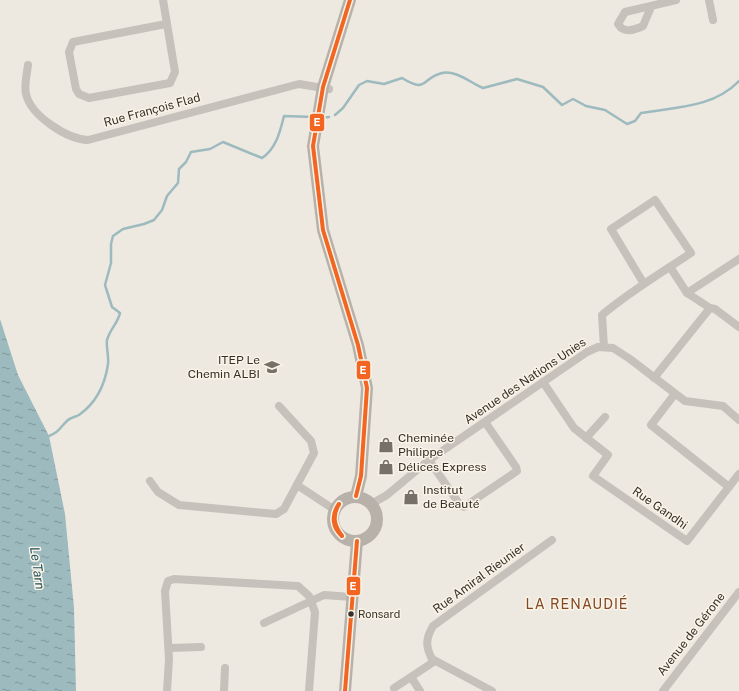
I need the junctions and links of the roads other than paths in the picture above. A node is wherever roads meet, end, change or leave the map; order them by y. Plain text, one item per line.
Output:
1 (163, 0) edge
2 (350, 0) edge
3 (356, 0) edge
4 (676, 0) edge
5 (709, 0) edge
6 (651, 7) dead end
7 (713, 20) dead end
8 (166, 24) junction
9 (28, 66) dead end
10 (326, 88) junction
11 (739, 258) edge
12 (670, 267) junction
13 (644, 284) junction
14 (687, 293) junction
15 (710, 308) junction
16 (739, 327) edge
17 (604, 348) junction
18 (654, 378) junction
19 (543, 382) junction
20 (674, 395) junction
21 (279, 406) dead end
22 (604, 417) dead end
23 (739, 420) edge
24 (485, 422) junction
25 (586, 438) junction
26 (429, 460) junction
27 (739, 474) edge
28 (150, 481) dead end
29 (297, 485) junction
30 (729, 487) junction
31 (356, 496) junction
32 (371, 504) junction
33 (335, 510) junction
34 (552, 540) dead end
35 (357, 541) junction
36 (739, 592) edge
37 (352, 597) junction
38 (311, 602) junction
39 (264, 623) dead end
40 (201, 647) dead end
41 (168, 648) junction
42 (435, 661) junction
43 (225, 668) dead end
44 (411, 677) junction
45 (394, 688) dead end
46 (167, 691) edge
47 (224, 691) edge
48 (308, 691) edge
49 (345, 691) edge
50 (420, 691) edge
51 (492, 691) edge
52 (663, 691) edge

1 - 8 street
2 - 10 main road
3 - 10 main road
4 - 6 street
5 - 7 street
8 - 8 street
9 - 10 street, Rue François Flad
10 - 31 main road
11 - 14 street
12 - 13 street
12 - 13 street
12 - 14 street
13 - 17 street
14 - 15 street
15 - 16 street
15 - 18 street
17 - 18 street, Avenue des Nations Unies
17 - 19 street, Avenue des Nations Unies
18 - 20 street, Avenue des Nations Unies
19 - 24 street, Avenue des Nations Unies
19 - 25 street, Rue Gandhi
20 - 23 street, Avenue des Nations Unies
20 - 30 street
21 - 29 street
22 - 25 street
24 - 26 street, Avenue des Nations Unies
24 - 26 street
25 - 30 street, Rue Gandhi
26 - 32 street, Avenue des Nations Unies
27 - 30 street, Rue Gandhi
28 - 29 street
29 - 33 street
31 - 32 main road
31 - 33 main road
32 - 35 main road
33 - 35 main road
34 - 42 street, Rue Amiral Rieunier
35 - 37 main road
36 - 52 street, Avenue de Gérone
37 - 38 street
37 - 49 main road
38 - 39 street
38 - 41 street
38 - 48 street
40 - 41 street
41 - 46 street
42 - 44 street
42 - 51 street
43 - 47 street
44 - 45 street
44 - 50 street

